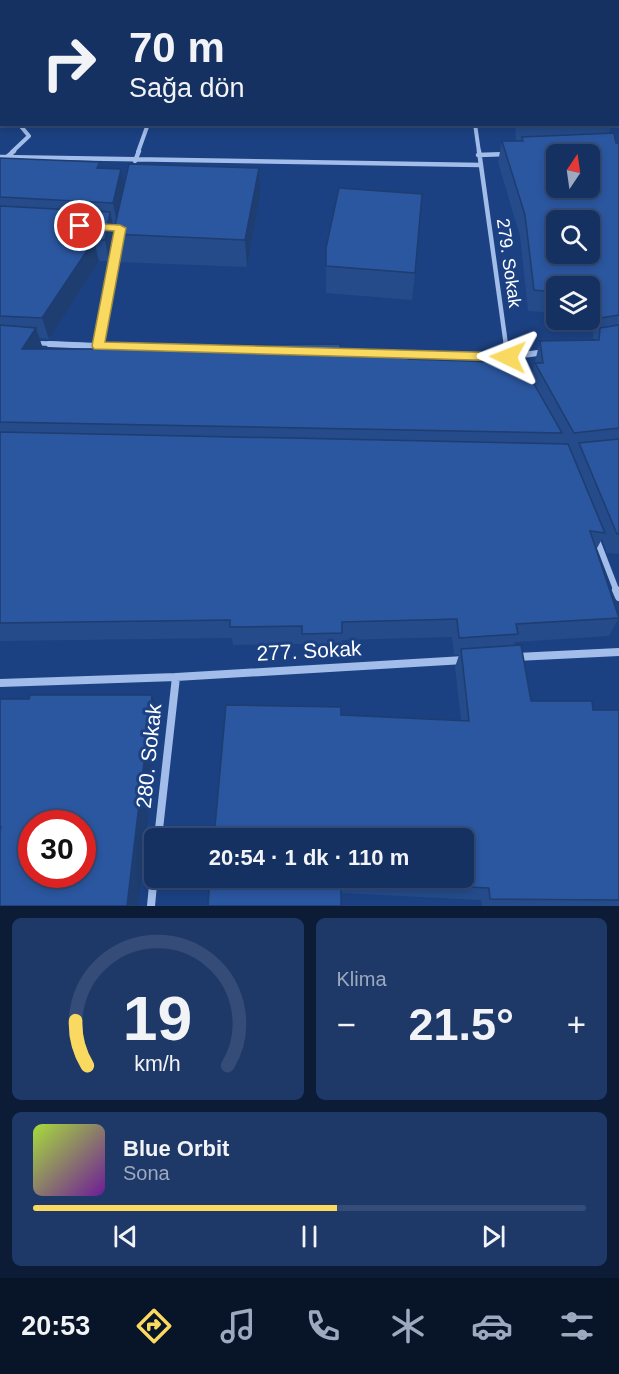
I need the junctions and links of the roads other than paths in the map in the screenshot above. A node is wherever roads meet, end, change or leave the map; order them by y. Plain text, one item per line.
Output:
1 (21, 126) edge
2 (147, 126) edge
3 (475, 126) edge
4 (513, 154) edge
5 (478, 155) junction
6 (0, 157) edge
7 (7, 157) junction
8 (136, 159) junction
9 (480, 165) junction
10 (133, 171) edge
11 (118, 239) edge
12 (22, 342) edge
13 (98, 346) junction
14 (156, 348) edge
15 (553, 350) edge
16 (321, 352) edge
17 (508, 357) junction
18 (519, 377) edge
19 (594, 533) edge
20 (619, 597) edge
21 (619, 652) edge
22 (511, 658) edge
23 (475, 660) edge
24 (176, 677) junction
25 (0, 683) edge
26 (159, 828) edge
27 (153, 888) edge
28 (151, 906) edge

1 - 7 street
2 - 8 street
3 - 5 street, 279. Sokak
4 - 5 street
5 - 9 street, 279. Sokak
6 - 7 street
7 - 8 street
8 - 9 street
8 - 10 street
9 - 17 street, 279. Sokak
11 - 13 street
12 - 13 street
13 - 14 street
15 - 17 street
16 - 17 street
17 - 18 street, 279. Sokak
19 - 20 street
21 - 22 street
23 - 24 street, 277. Sokak
24 - 25 street, 277. Sokak
24 - 26 street, 280. Sokak
27 - 28 street

